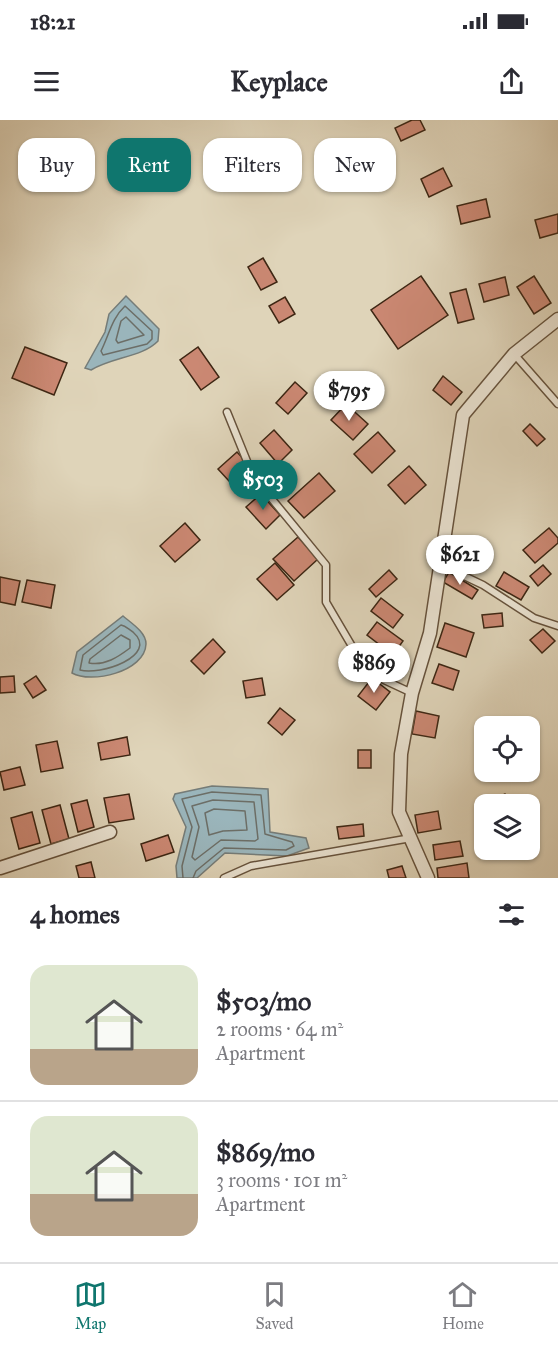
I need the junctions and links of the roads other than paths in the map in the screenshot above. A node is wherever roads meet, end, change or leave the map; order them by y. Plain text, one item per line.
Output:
1 (558, 320) edge
2 (514, 354) junction
3 (558, 404) edge
4 (226, 412) dead end
5 (441, 565) junction
6 (558, 626) edge
7 (412, 693) junction
8 (110, 832) dead end
9 (412, 838) junction
10 (0, 868) edge
11 (224, 878) edge
12 (429, 878) edge

1 - 2 street
2 - 3 lane
2 - 5 street
4 - 7 lane
5 - 6 lane
5 - 7 street
7 - 9 street
8 - 10 street
9 - 11 lane
9 - 12 street

